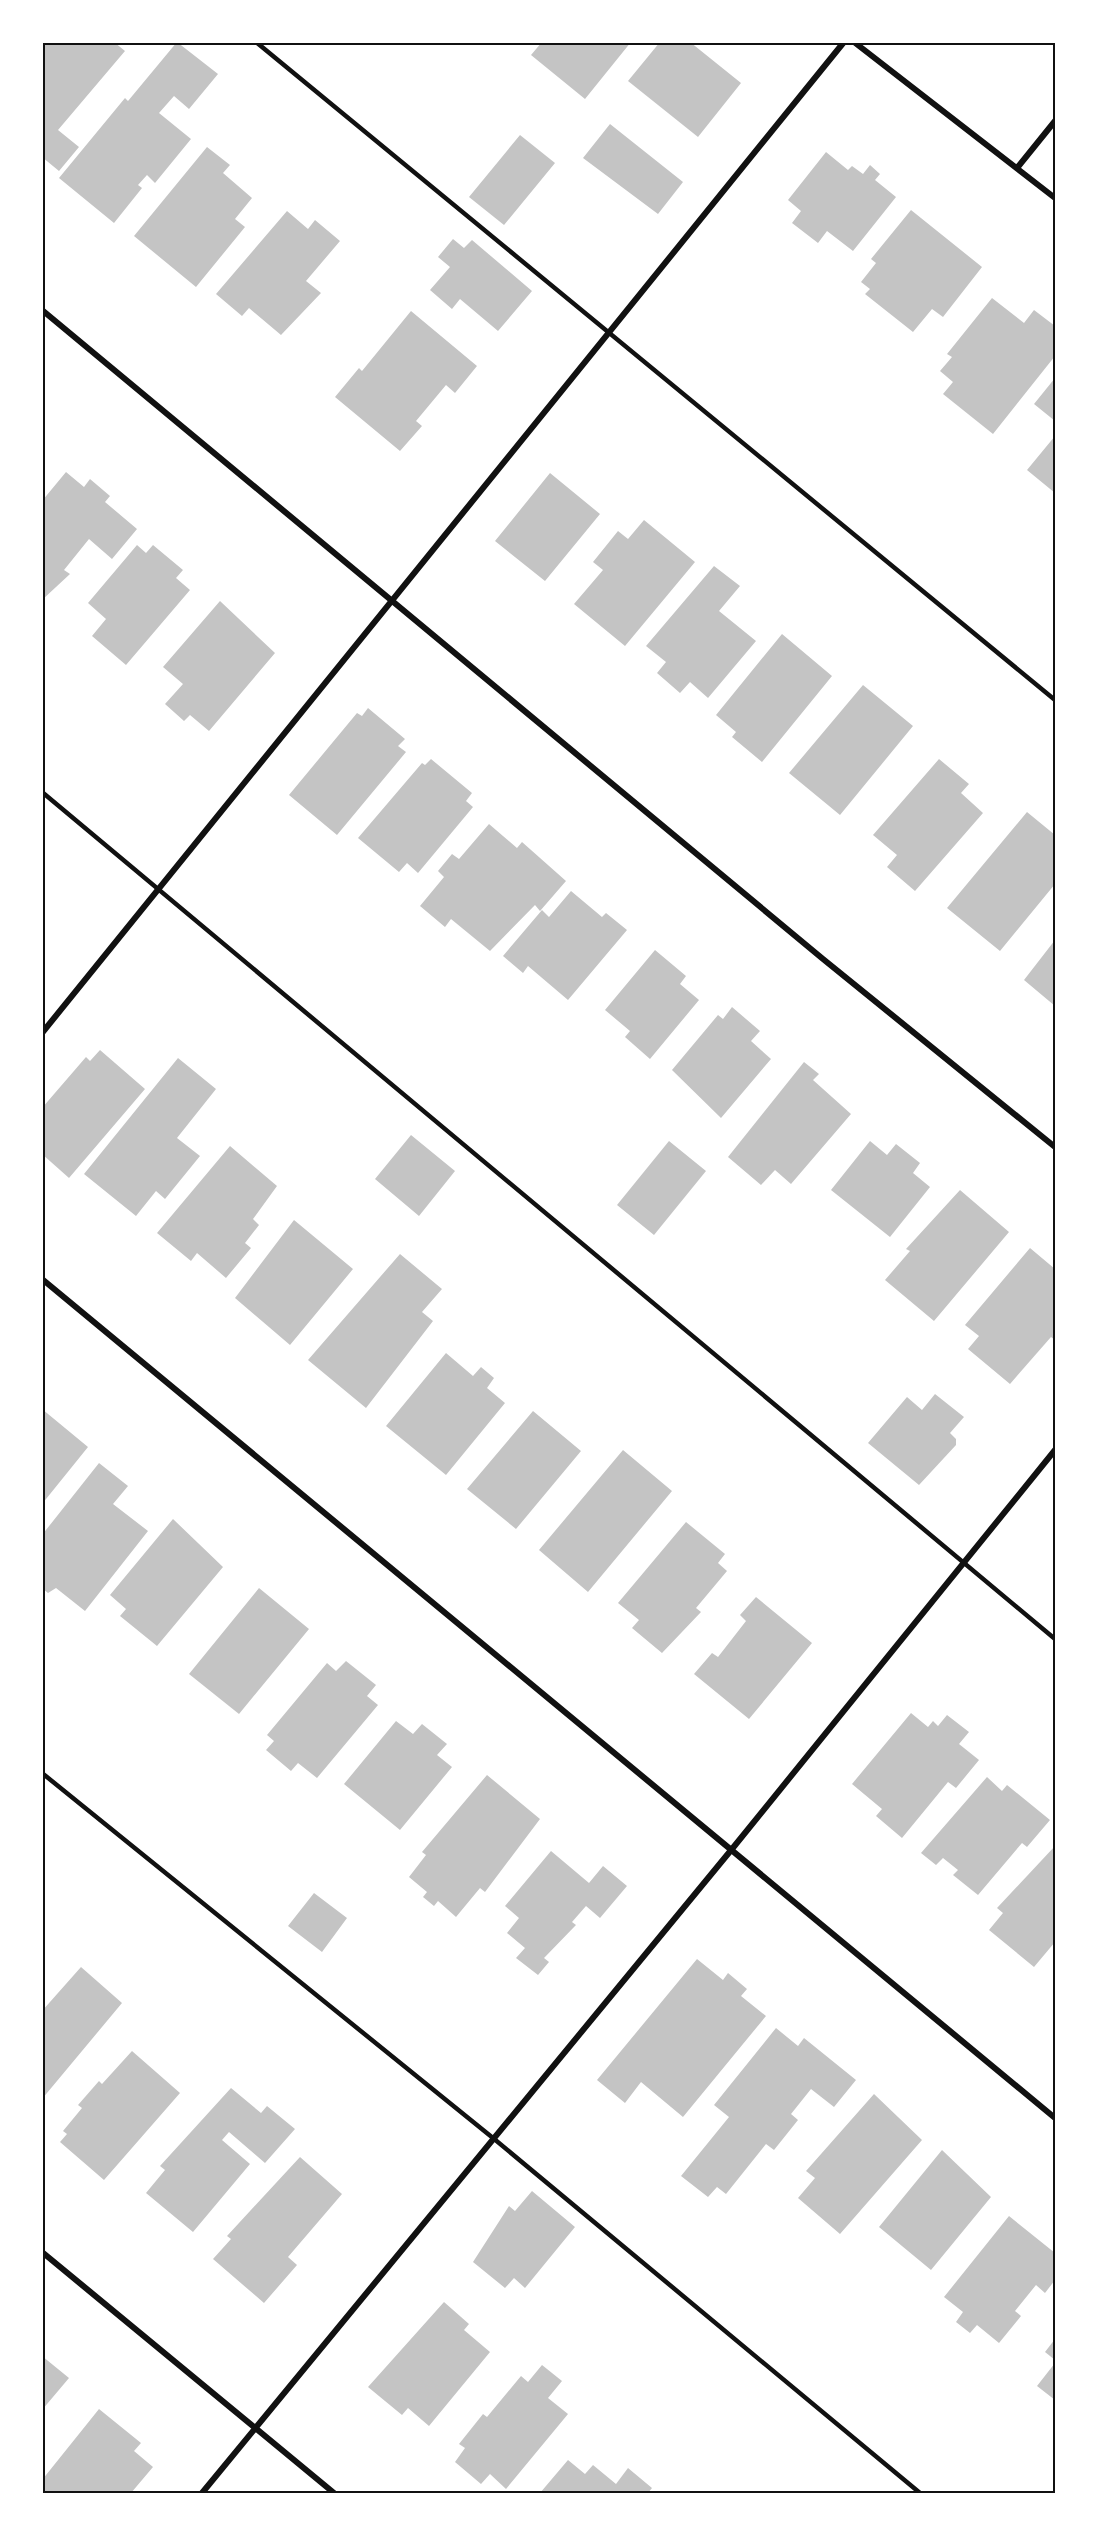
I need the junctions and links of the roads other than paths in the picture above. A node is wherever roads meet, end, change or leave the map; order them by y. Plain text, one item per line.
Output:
1 (256, 42) edge
2 (844, 42) edge
3 (854, 42) edge
4 (1055, 121) edge
5 (1017, 168) junction
6 (1055, 198) edge
7 (42, 310) edge
8 (609, 333) junction
9 (394, 601) junction
10 (1055, 700) edge
11 (42, 792) edge
12 (158, 888) junction
13 (42, 1033) edge
14 (1055, 1146) edge
15 (42, 1279) edge
16 (1055, 1450) edge
17 (964, 1565) junction
18 (1055, 1639) edge
19 (42, 1773) edge
20 (732, 1849) junction
21 (1055, 2118) edge
22 (493, 2138) junction
23 (42, 2252) edge
24 (254, 2428) junction
25 (202, 2493) edge
26 (334, 2493) edge
27 (920, 2493) edge

1 - 8 lane
2 - 8 street
3 - 5 street
4 - 5 street
5 - 6 street
7 - 9 street
8 - 9 street
8 - 10 lane
9 - 12 street
9 - 14 street
11 - 12 lane
12 - 13 street
12 - 17 lane
15 - 20 street
16 - 17 street
17 - 18 lane
17 - 20 street
19 - 22 lane
20 - 21 street
20 - 22 street
22 - 24 street
22 - 27 lane
23 - 24 street
24 - 25 street
24 - 26 street

